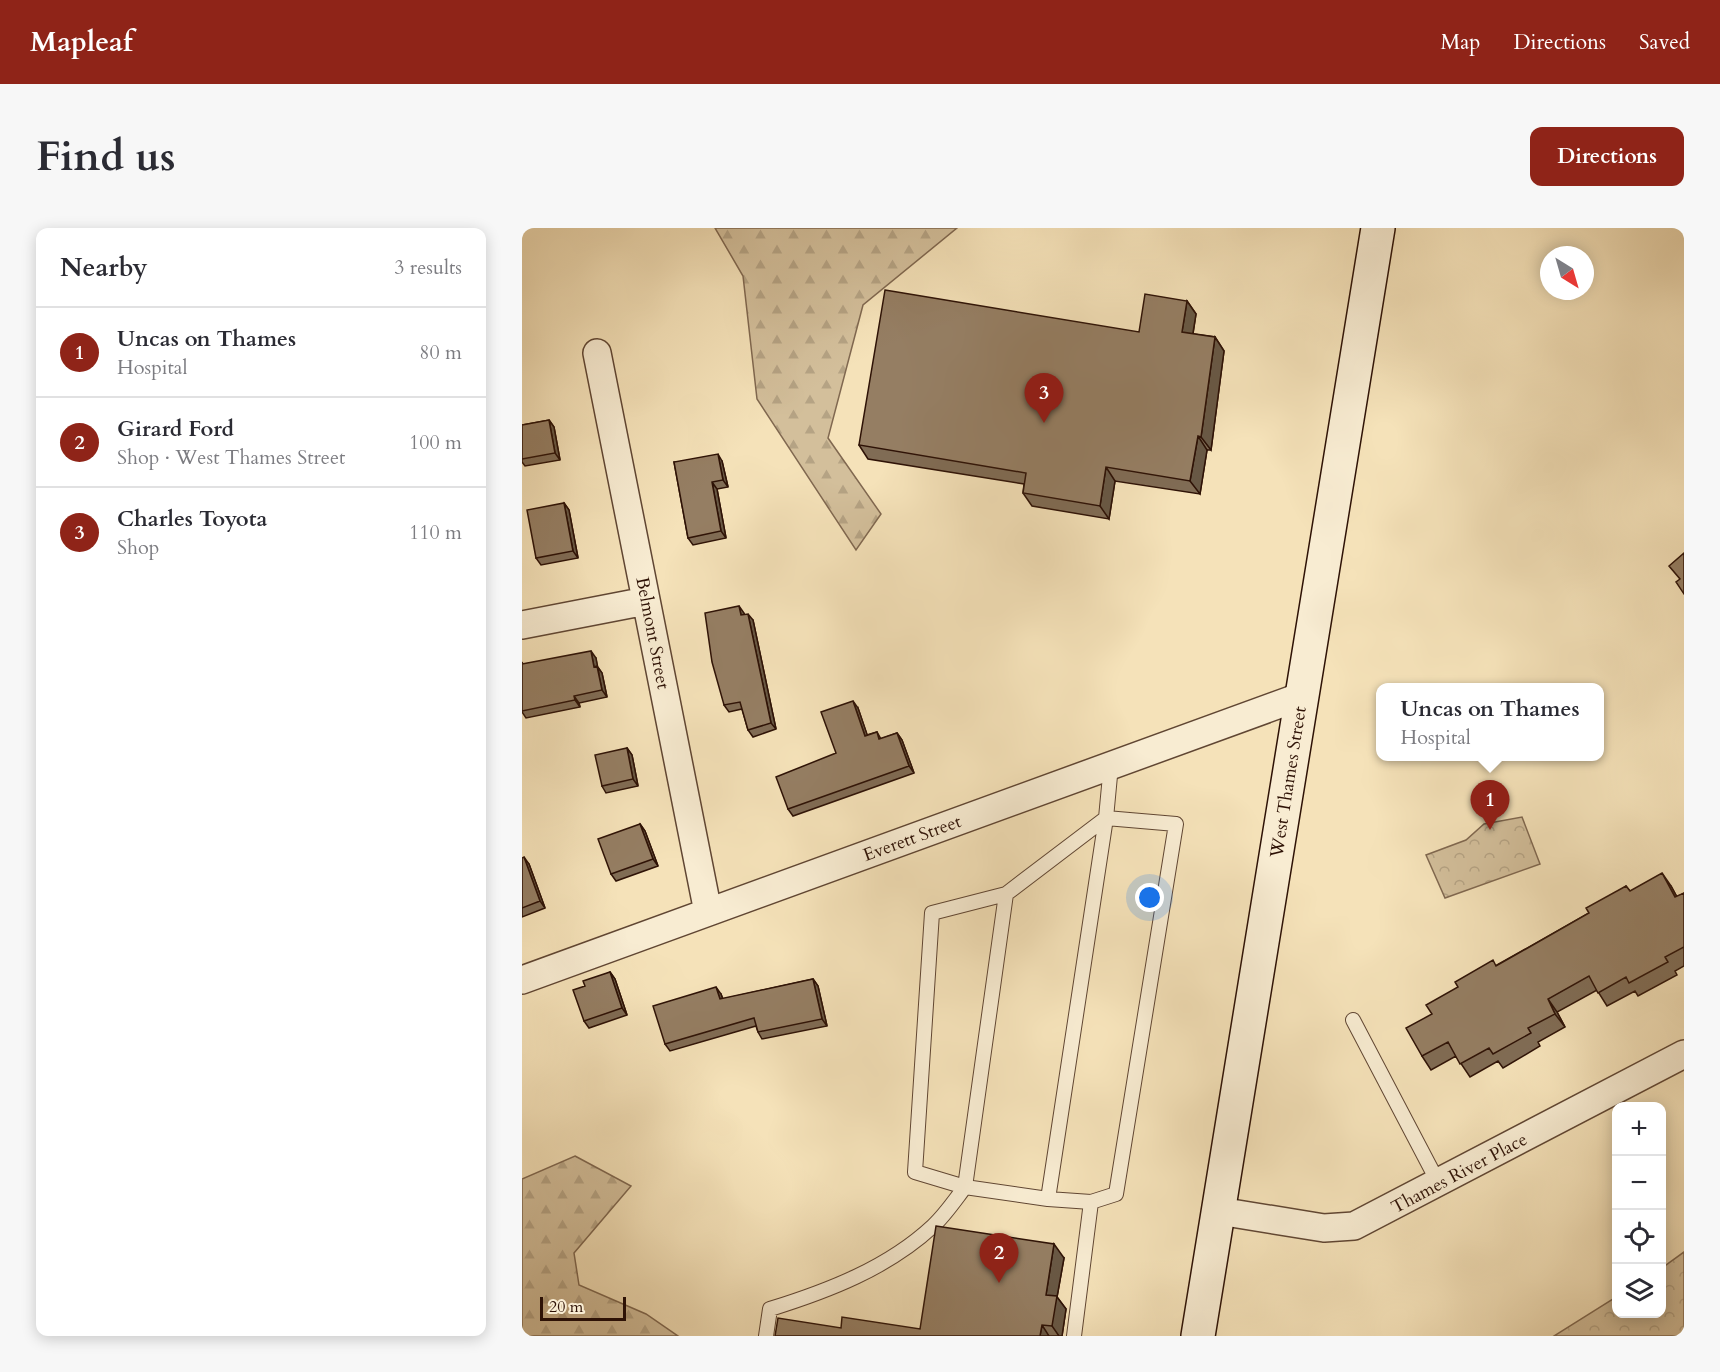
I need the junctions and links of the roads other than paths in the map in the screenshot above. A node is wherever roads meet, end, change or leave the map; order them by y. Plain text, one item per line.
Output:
1 (1378, 228) edge
2 (597, 353) dead end
3 (646, 601) junction
4 (522, 626) edge
5 (1302, 696) junction
6 (1112, 765) junction
7 (1106, 818) junction
8 (1006, 894) junction
9 (708, 912) junction
10 (522, 980) edge
11 (1353, 1020) dead end
12 (1684, 1053) edge
13 (1439, 1184) junction
14 (965, 1187) junction
15 (1048, 1199) junction
16 (1091, 1202) junction
17 (1219, 1211) junction
18 (766, 1336) edge
19 (1074, 1336) edge
20 (1198, 1336) edge

1 - 5 main road, West Thames Street
2 - 3 street, Belmont Street
3 - 4 street
3 - 9 street, Belmont Street
5 - 6 street, Everett Street
5 - 17 main road, West Thames Street
6 - 7 lane
6 - 9 street, Everett Street
7 - 8 lane
7 - 15 lane
7 - 16 lane
8 - 14 lane
8 - 14 lane
9 - 10 street, Everett Street
11 - 13 lane
12 - 13 street, Thames River Place
13 - 17 street, Thames River Place
14 - 15 lane
14 - 18 lane
15 - 16 lane
16 - 19 lane
17 - 20 main road, West Thames Street

